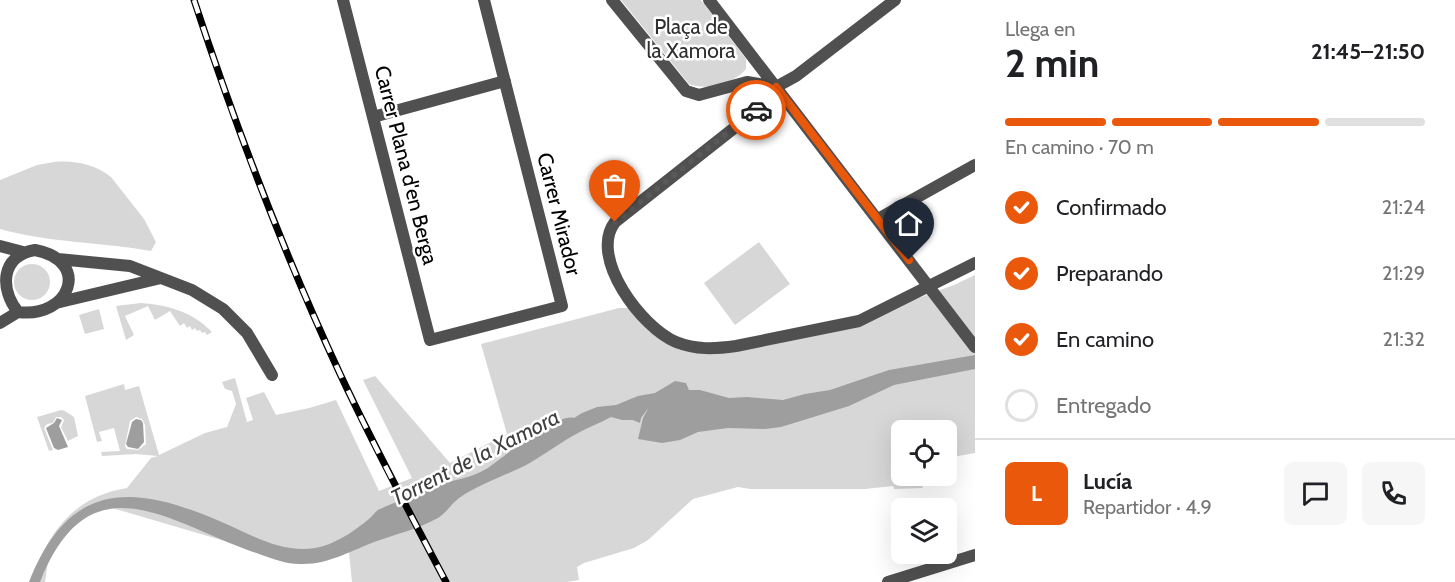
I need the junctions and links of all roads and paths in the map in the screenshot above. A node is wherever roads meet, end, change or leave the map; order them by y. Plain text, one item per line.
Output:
1 (343, 0) edge
2 (484, 0) edge
3 (612, 0) edge
4 (710, 0) edge
5 (889, 2) edge
6 (505, 81) junction
7 (776, 87) junction
8 (373, 117) junction
9 (975, 165) edge
10 (878, 219) junction
11 (0, 246) edge
12 (23, 252) junction
13 (58, 259) junction
14 (975, 263) edge
15 (1, 273) edge
16 (161, 278) junction
17 (60, 302) junction
18 (18, 312) junction
19 (0, 323) edge
20 (430, 340) joint
21 (975, 347) edge
22 (272, 375) dead end
23 (975, 555) edge
24 (888, 582) edge

1 - 8 street, Carrer Plana d'en Berga
2 - 6 street, Carrer Mirador
3 - 7 street
4 - 7 street
5 - 7 street
6 - 8 street
6 - 20 street, Carrer Mirador
7 - 10 street
7 - 14 street
8 - 20 street, Carrer Plana d'en Berga
9 - 10 street
10 - 21 street
11 - 12 street
12 - 13 street
12 - 15 street
13 - 16 street
13 - 17 street
15 - 18 street
16 - 17 street
16 - 22 street
17 - 18 street
18 - 19 street
23 - 24 street

